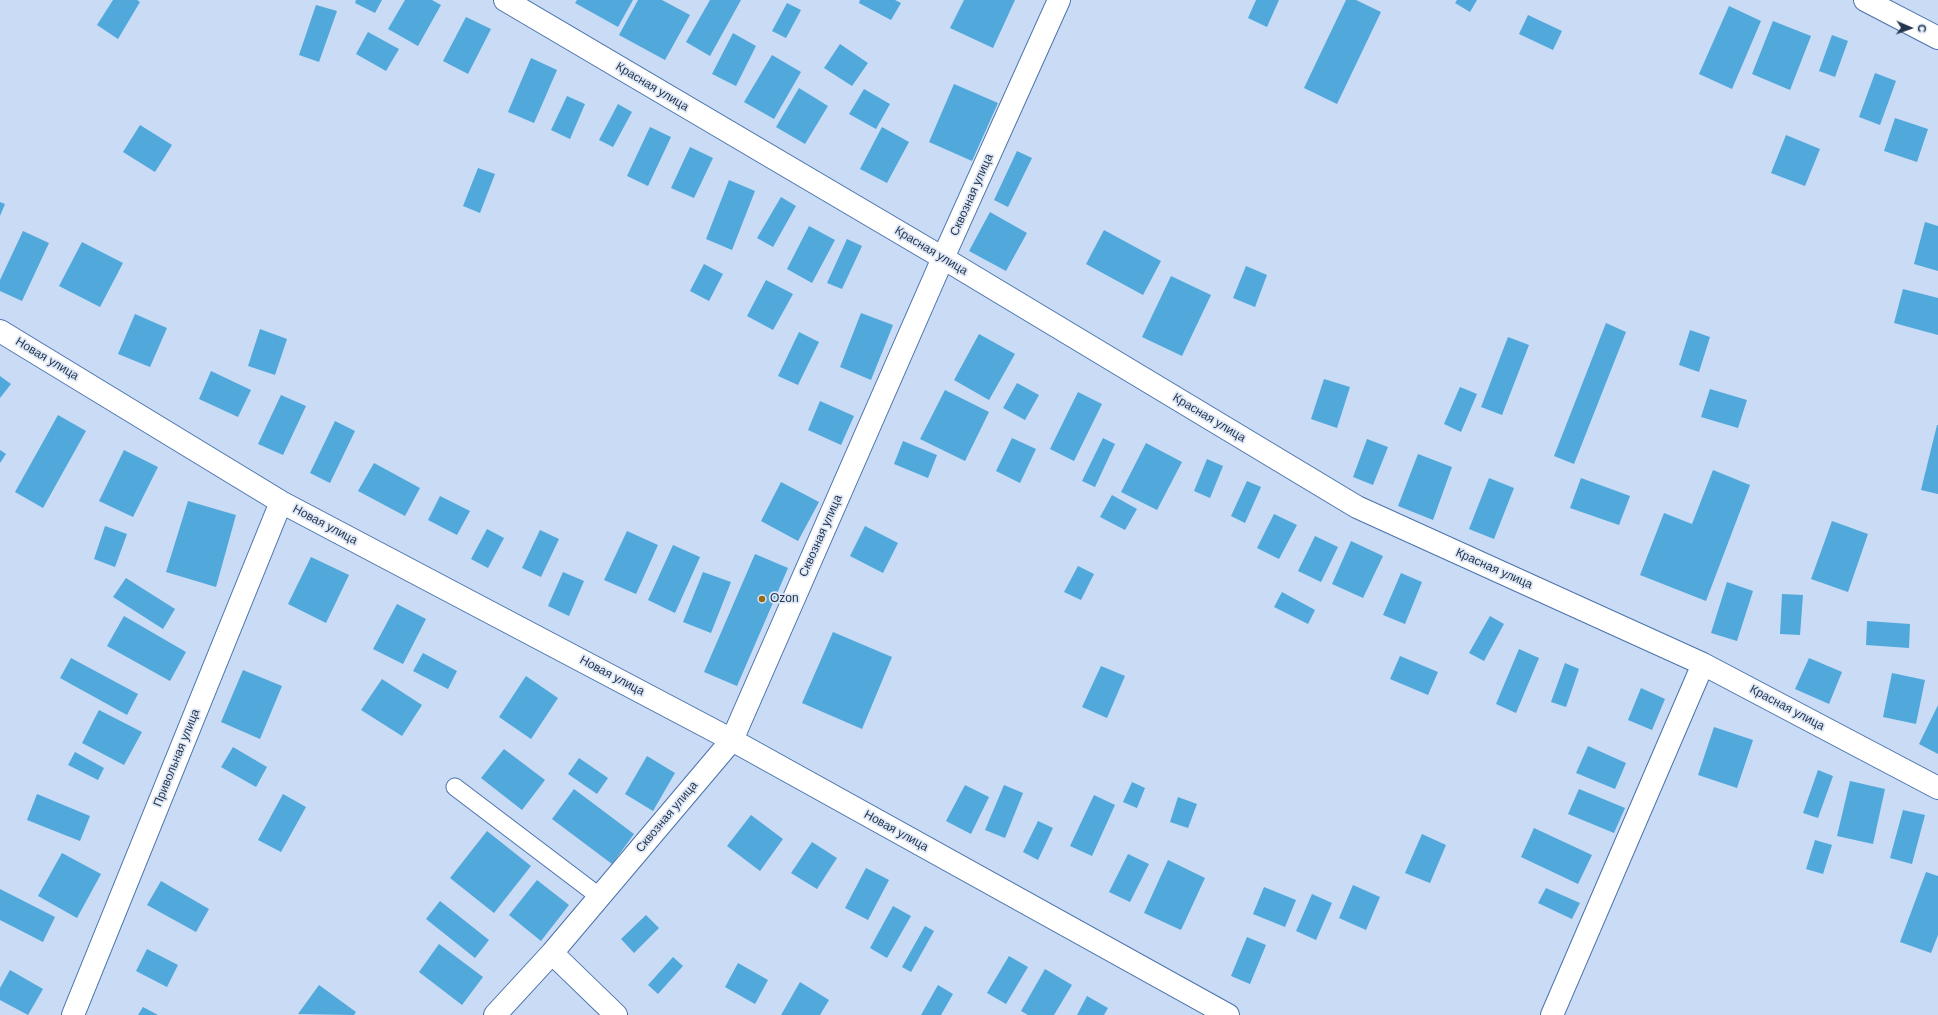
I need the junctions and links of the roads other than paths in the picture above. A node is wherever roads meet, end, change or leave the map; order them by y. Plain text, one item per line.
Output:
1 (505, 0) edge
2 (1059, 0) edge
3 (1864, 0) edge
4 (1938, 38) edge
5 (943, 258) junction
6 (0, 331) edge
7 (281, 502) junction
8 (1703, 664) junction
9 (732, 740) junction
10 (455, 787) dead end
11 (1938, 788) edge
12 (600, 897) junction
13 (552, 953) junction
14 (73, 1015) edge
15 (495, 1015) edge
16 (616, 1015) edge
17 (1228, 1015) edge
18 (1552, 1015) edge

1 - 5 street, Красная улица
2 - 5 street, Сквозная улица
3 - 4 street
5 - 8 street, Красная улица
5 - 9 street, Сквозная улица
6 - 7 street, Новая улица
7 - 9 street, Новая улица
7 - 14 street, Привольная улица
8 - 11 street, Красная улица
8 - 18 street
9 - 12 street, Сквозная улица
9 - 17 street, Новая улица
10 - 12 lane
12 - 13 street, Сквозная улица
13 - 15 street, Сквозная улица
13 - 16 street

